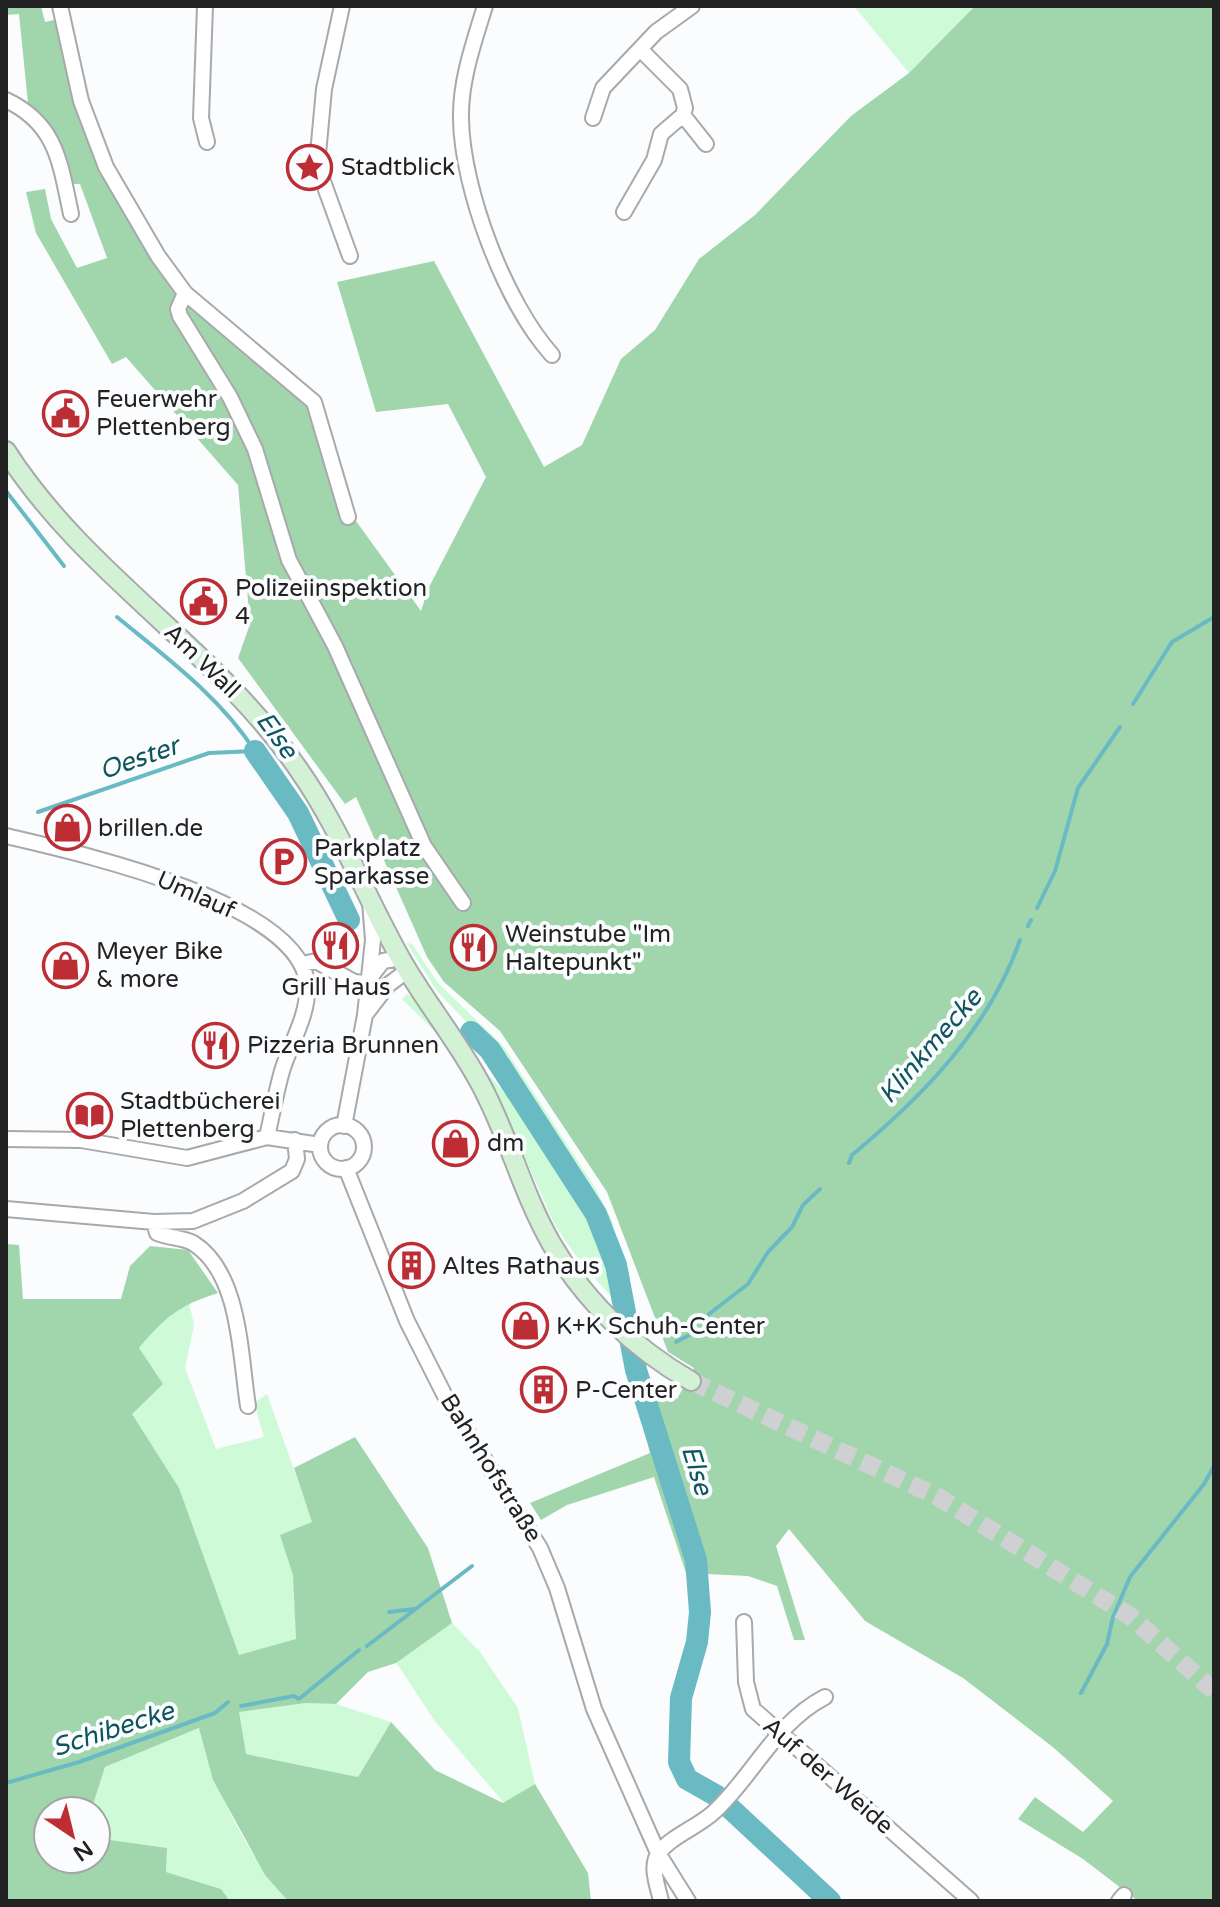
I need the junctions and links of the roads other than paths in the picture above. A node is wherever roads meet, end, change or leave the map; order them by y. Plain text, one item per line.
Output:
1 (60, 6) edge
2 (205, 6) edge
3 (342, 6) edge
4 (485, 6) edge
5 (692, 6) edge
6 (640, 49) junction
7 (6, 100) edge
8 (683, 115) junction
9 (593, 118) dead end
10 (207, 142) dead end
11 (706, 144) dead end
12 (624, 212) dead end
13 (71, 214) dead end
14 (350, 256) dead end
15 (185, 293) junction
16 (552, 355) dead end
17 (6, 451) edge
18 (348, 517) dead end
19 (6, 836) edge
20 (370, 893) junction
21 (463, 903) dead end
22 (302, 964) junction
23 (404, 964) junction
24 (366, 983) junction
25 (365, 1015) junction
26 (344, 1126) junction
27 (267, 1137) junction
28 (6, 1139) edge
29 (295, 1140) junction
30 (320, 1145) junction
31 (346, 1168) junction
32 (6, 1209) edge
33 (154, 1222) junction
34 (691, 1381) tunnel mouth
35 (248, 1406) dead end
36 (744, 1622) dead end
37 (825, 1697) dead end
38 (778, 1733) junction
39 (658, 1853) junction
40 (661, 1901) edge
41 (688, 1901) edge
42 (971, 1901) edge

1 - 15 street
2 - 10 street
3 - 14 street
4 - 16 street
5 - 6 street
6 - 8 street
6 - 9 street
7 - 13 street
8 - 11 street
8 - 12 street
15 - 18 street
15 - 21 street
17 - 20 main road, Am Wall
19 - 22 street, Umlauf
20 - 23 main road, Am Wall
20 - 24 street, Am Wall
22 - 24 street
22 - 27 street
23 - 24 street
23 - 25 street, Am Wall
23 - 34 main road
24 - 25 street, Am Wall
25 - 26 street, Am Wall
26 - 30 street
26 - 31 street
27 - 28 street
27 - 29 street
29 - 30 street
29 - 33 street
30 - 31 street
31 - 39 street, Bahnhofstraße
32 - 33 street
33 - 35 street
36 - 38 street, Auf der Weide
37 - 38 street
38 - 39 street
38 - 42 street, Auf der Weide
39 - 40 street
39 - 41 street, Bahnhofstraße

